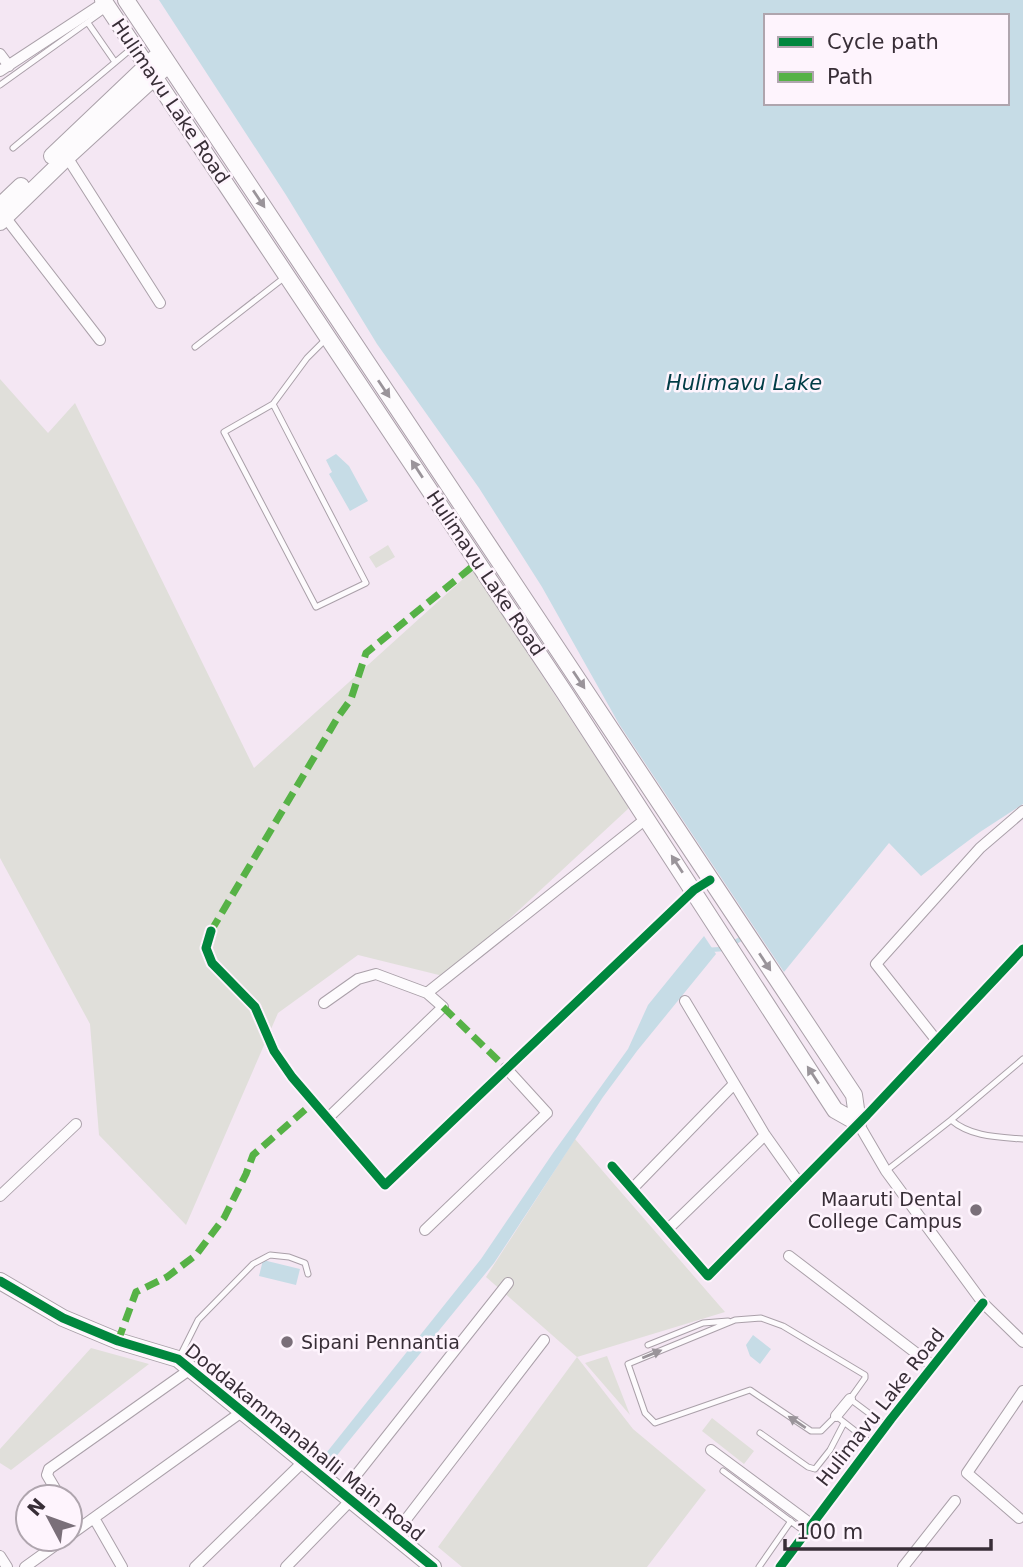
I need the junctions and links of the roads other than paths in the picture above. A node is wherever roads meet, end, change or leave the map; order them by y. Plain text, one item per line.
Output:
1 (125, 0) edge
2 (106, 3) edge
3 (88, 23) junction
4 (134, 46) junction
5 (0, 54) edge
6 (165, 58) junction
7 (115, 62) junction
8 (4, 69) edge
9 (151, 70) junction
10 (0, 85) edge
11 (13, 148) dead end
12 (67, 156) junction
13 (2, 215) edge
14 (288, 275) junction
15 (160, 303) dead end
16 (329, 337) junction
17 (100, 340) dead end
18 (195, 347) dead end
19 (273, 404) junction
20 (1023, 811) edge
21 (647, 818) junction
22 (710, 880) junction
23 (694, 890) junction
24 (211, 931) dead end
25 (1023, 949) edge
26 (427, 993) junction
27 (685, 1001) dead end
28 (324, 1003) dead end
29 (937, 1041) junction
30 (1023, 1059) edge
31 (506, 1068) junction
32 (734, 1084) junction
33 (328, 1118) junction
34 (951, 1120) junction
35 (858, 1123) junction
36 (76, 1124) dead end
37 (765, 1135) junction
38 (1023, 1139) edge
39 (612, 1166) dead end
40 (886, 1171) junction
41 (799, 1182) junction
42 (633, 1188) junction
43 (0, 1196) edge
44 (668, 1229) junction
45 (425, 1230) dead end
46 (789, 1256) dead end
47 (308, 1274) dead end
48 (0, 1281) edge
49 (508, 1283) dead end
50 (983, 1303) junction
51 (735, 1320) junction
52 (544, 1340) dead end
53 (1023, 1342) edge
54 (648, 1345) dead end
55 (185, 1363) junction
56 (933, 1366) junction
57 (1023, 1391) edge
58 (850, 1399) junction
59 (243, 1411) junction
60 (840, 1420) junction
61 (886, 1426) junction
62 (760, 1433) dead end
63 (872, 1444) junction
64 (711, 1450) dead end
65 (304, 1460) junction
66 (723, 1471) dead end
67 (52, 1483) edge
68 (347, 1496) junction
69 (955, 1501) dead end
70 (94, 1518) junction
71 (1019, 1518) dead end
72 (791, 1521) junction
73 (84, 1525) edge
74 (808, 1528) junction
75 (394, 1535) junction
76 (44, 1553) edge
77 (0, 1556) edge
78 (7, 1567) edge
79 (25, 1567) edge
80 (122, 1567) edge
81 (195, 1567) edge
82 (286, 1567) edge
83 (433, 1567) edge
84 (759, 1567) edge
85 (780, 1567) edge
86 (903, 1567) edge

1 - 6 main road, Hulimavu Lake Road
2 - 3 lane
2 - 4 main road, Hulimavu Lake Road
2 - 8 street
3 - 7 lane
3 - 10 lane
4 - 7 lane
4 - 9 main road, Hulimavu Lake Road
5 - 8 street
6 - 9 main road
6 -> 22 main road, Hulimavu Lake Road
7 - 11 lane
9 - 12 main road
9 - 13 main road
9 - 14 main road, Hulimavu Lake Road
12 - 13 main road
12 - 15 street
13 - 17 street
14 - 16 main road, Hulimavu Lake Road
14 - 18 lane
16 - 19 lane
21 -> 16 main road, Hulimavu Lake Road
19 - 19 lane
20 - 29 street
23 -> 21 main road, Hulimavu Lake Road
21 - 26 street
22 - 23 street
22 -> 35 main road, Hulimavu Lake Road
23 - 31 street
35 -> 23 main road, Hulimavu Lake Road
24 - 33 street
25 - 29 street
26 - 28 street
26 - 33 street
27 - 32 street
29 - 35 street
30 - 34 lane
31 - 33 street
31 - 45 street
32 - 37 street
32 - 42 street
34 - 38 lane
34 - 40 lane
35 - 40 street, Hulimavu Lake Road
35 - 41 street
36 - 43 street
37 - 41 street
37 - 44 street
39 - 42 street
40 - 50 street, Hulimavu Lake Road
41 - 44 street
42 - 44 street
46 - 56 street
47 - 55 lane
48 - 55 main road, Doddakammanahalli Main Road
49 - 68 street
50 - 53 street, Hulimavu Lake Road
50 - 56 street, Hulimavu Lake Road
51 - 54 lane
51 - 58 lane
60 -> 51 lane
52 - 75 street
55 - 59 main road, Doddakammanahalli Main Road
55 - 67 street
56 - 61 street, Hulimavu Lake Road
57 - 71 street
58 - 60 street
58 - 61 lane
59 - 65 main road, Doddakammanahalli Main Road
59 - 70 street
60 - 62 lane
60 - 63 lane
61 - 63 street, Hulimavu Lake Road
63 - 74 street, Hulimavu Lake Road
64 - 74 street
65 - 68 main road, Doddakammanahalli Main Road
65 - 81 street
66 - 72 lane
68 - 75 main road, Doddakammanahalli Main Road
68 - 82 street
69 - 86 street
70 - 73 street
70 - 80 street
72 - 74 lane
72 - 84 lane
74 - 85 street, Hulimavu Lake Road
75 - 83 main road, Doddakammanahalli Main Road
76 - 79 street
77 - 78 street

